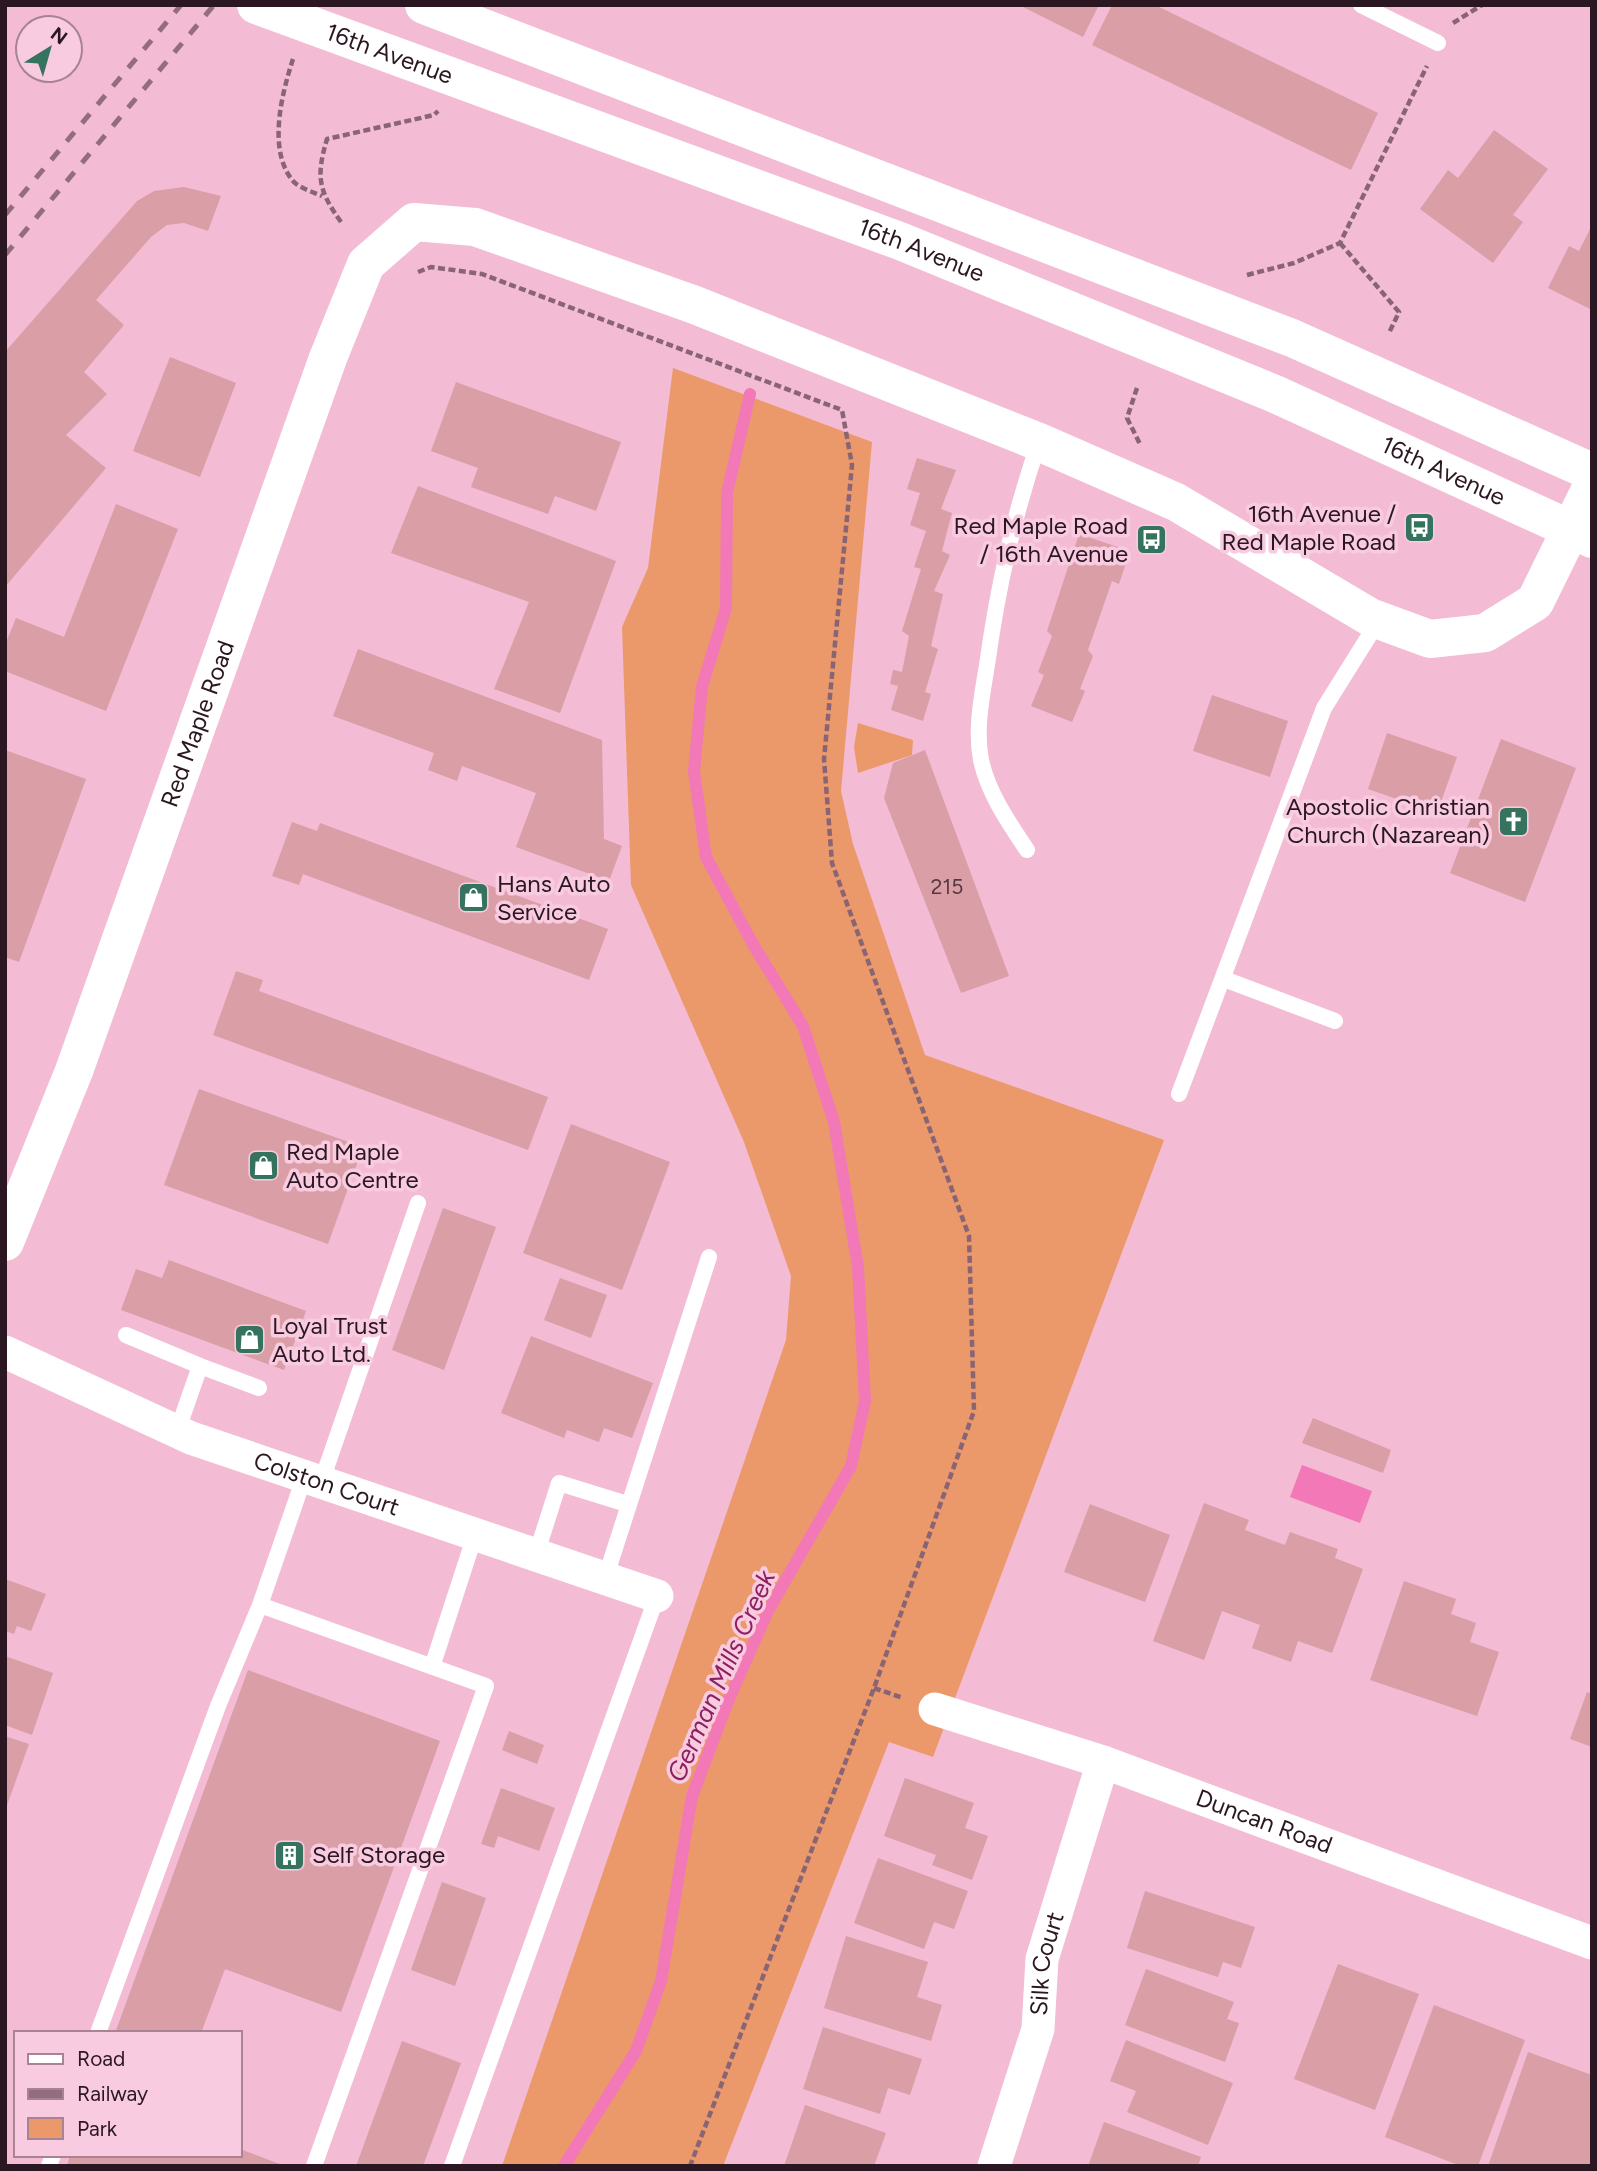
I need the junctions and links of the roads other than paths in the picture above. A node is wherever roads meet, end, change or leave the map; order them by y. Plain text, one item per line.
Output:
1 (256, 5) edge
2 (424, 5) edge
3 (1361, 5) edge
4 (1438, 43) road end
5 (1039, 442) junction
6 (1592, 472) edge
7 (1592, 486) edge
8 (1582, 535) edge
9 (1379, 620) junction
10 (1027, 850) dead end
11 (1224, 979) junction
12 (1335, 1021) dead end
13 (1179, 1094) dead end
14 (418, 1203) dead end
15 (5, 1242) edge
16 (709, 1257) dead end
17 (126, 1335) dead end
18 (5, 1353) edge
19 (200, 1366) junction
20 (259, 1388) dead end
21 (177, 1432) junction
22 (314, 1478) junction
23 (627, 1504) junction
24 (475, 1535) junction
25 (536, 1555) junction
26 (605, 1579) junction
27 (657, 1597) joint
28 (260, 1605) junction
29 (432, 1667) junction
30 (935, 1709) dead end
31 (1103, 1762) junction
32 (1592, 1943) edge
33 (99, 2031) edge
34 (314, 2166) edge
35 (452, 2166) edge
36 (994, 2166) edge

1 - 8 main road, 16th Avenue
2 - 6 main road, 16th Avenue
3 - 4 lane
5 - 9 main road
5 - 10 lane
5 - 15 main road, Red Maple Road
7 - 8 main road
8 - 9 main road
9 - 11 lane
11 - 12 lane
11 - 13 lane
14 - 22 lane
16 - 23 lane
17 - 19 lane
18 - 21 street, Colston Court
19 - 20 lane
19 - 21 lane
21 - 22 street, Colston Court
22 - 24 street, Colston Court
22 - 28 lane
23 - 25 lane
23 - 26 lane
24 - 25 street, Colston Court
24 - 29 lane
25 - 26 street, Colston Court
26 - 27 street, Colston Court
27 - 35 lane
28 - 29 lane
28 - 33 lane
29 - 34 lane
30 - 31 street, Duncan Road
31 - 32 street, Duncan Road
31 - 36 street, Silk Court

